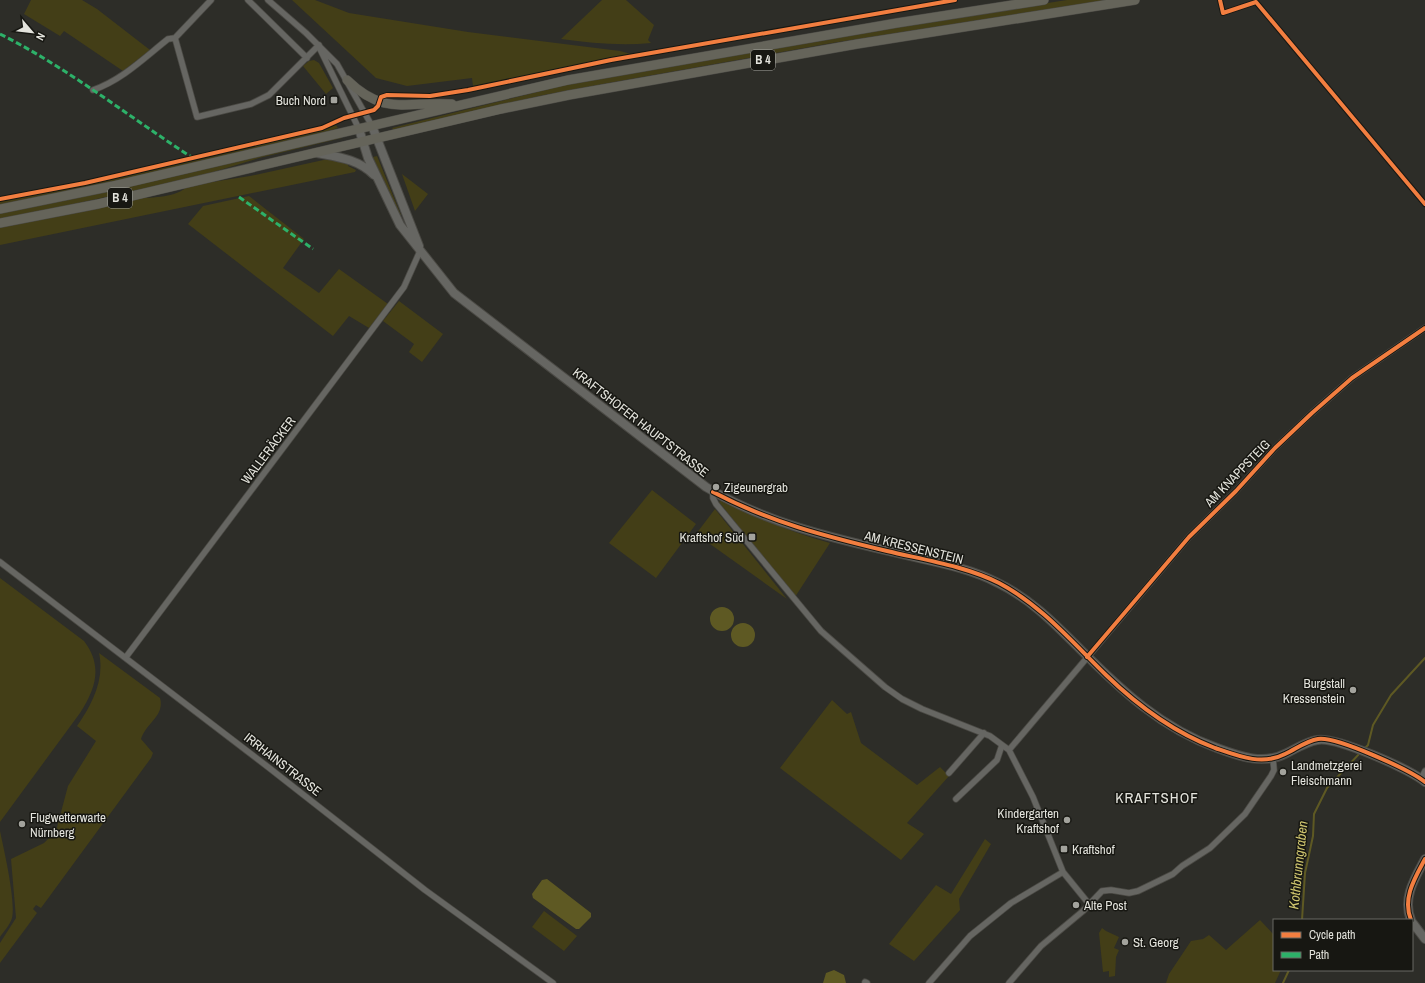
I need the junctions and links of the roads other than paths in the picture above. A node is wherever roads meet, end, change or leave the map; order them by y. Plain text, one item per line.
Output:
1 (211, 0) edge
2 (248, 0) edge
3 (268, 0) edge
4 (1044, 0) edge
5 (1135, 0) edge
6 (175, 38) junction
7 (319, 45) junction
8 (307, 58) junction
9 (348, 80) junction
10 (93, 90) dead end
11 (464, 104) junction
12 (372, 126) junction
13 (359, 129) junction
14 (377, 138) junction
15 (363, 142) junction
16 (317, 153) junction
17 (377, 178) junction
18 (0, 209) edge
19 (0, 222) edge
20 (420, 251) junction
21 (1425, 328) edge
22 (713, 492) junction
23 (0, 562) edge
24 (1087, 656) junction
25 (126, 657) junction
26 (984, 733) junction
27 (1002, 744) junction
28 (1009, 750) junction
29 (1273, 759) junction
30 (949, 773) dead end
31 (1424, 777) edge
32 (956, 799) dead end
33 (1425, 859) edge
34 (1063, 872) junction
35 (1088, 904) junction
36 (1411, 919) edge
37 (1413, 922) edge
38 (1425, 939) edge
39 (553, 983) edge
40 (929, 983) edge
41 (1009, 983) edge

1 - 6 street
2 - 8 street
3 - 7 street
4 - 11 main road, B 4
5 - 14 main road, B 4
6 - 8 street
6 - 10 street
7 - 8 street
7 - 9 street
7 - 13 street
9 - 11 main road, B 4
9 - 12 street
11 - 12 main road, B 4
12 - 13 main road, B 4
12 - 14 street, KRAFTSHOFER HAUPTSTRASSE
13 - 15 street, KRAFTSHOFER HAUPTSTRASSE
13 - 18 main road, B 4
14 - 15 main road, B 4
14 - 20 street, KRAFTSHOFER HAUPTSTRASSE
15 - 16 main road, B 4
15 - 17 street, KRAFTSHOFER HAUPTSTRASSE
16 - 17 street
16 - 19 main road, B 4
17 - 20 street, KRAFTSHOFER HAUPTSTRASSE
20 - 22 street, KRAFTSHOFER HAUPTSTRASSE
20 - 25 street, WALLERÄCKER
21 - 24 street, AM KNAPPSTEIG
22 - 24 street, AM KRESSENSTEIN
22 - 26 street, KRAFTSHOFER HAUPTSTRASSE
23 - 25 street, IRRHAINSTRASSE
24 - 28 street, AM KNAPPSTEIG
24 - 29 street, AM KRESSENSTEIN
25 - 39 street, IRRHAINSTRASSE
26 - 27 street, KRAFTSHOFER HAUPTSTRASSE
26 - 30 street
27 - 28 street, KRAFTSHOFER HAUPTSTRASSE
27 - 32 street
28 - 34 street, KRAFTSHOFER HAUPTSTRASSE
29 - 31 street
29 - 35 street
33 - 36 street
34 - 35 street, KRAFTSHOFER HAUPTSTRASSE
34 - 40 street
35 - 41 street
37 - 38 street

